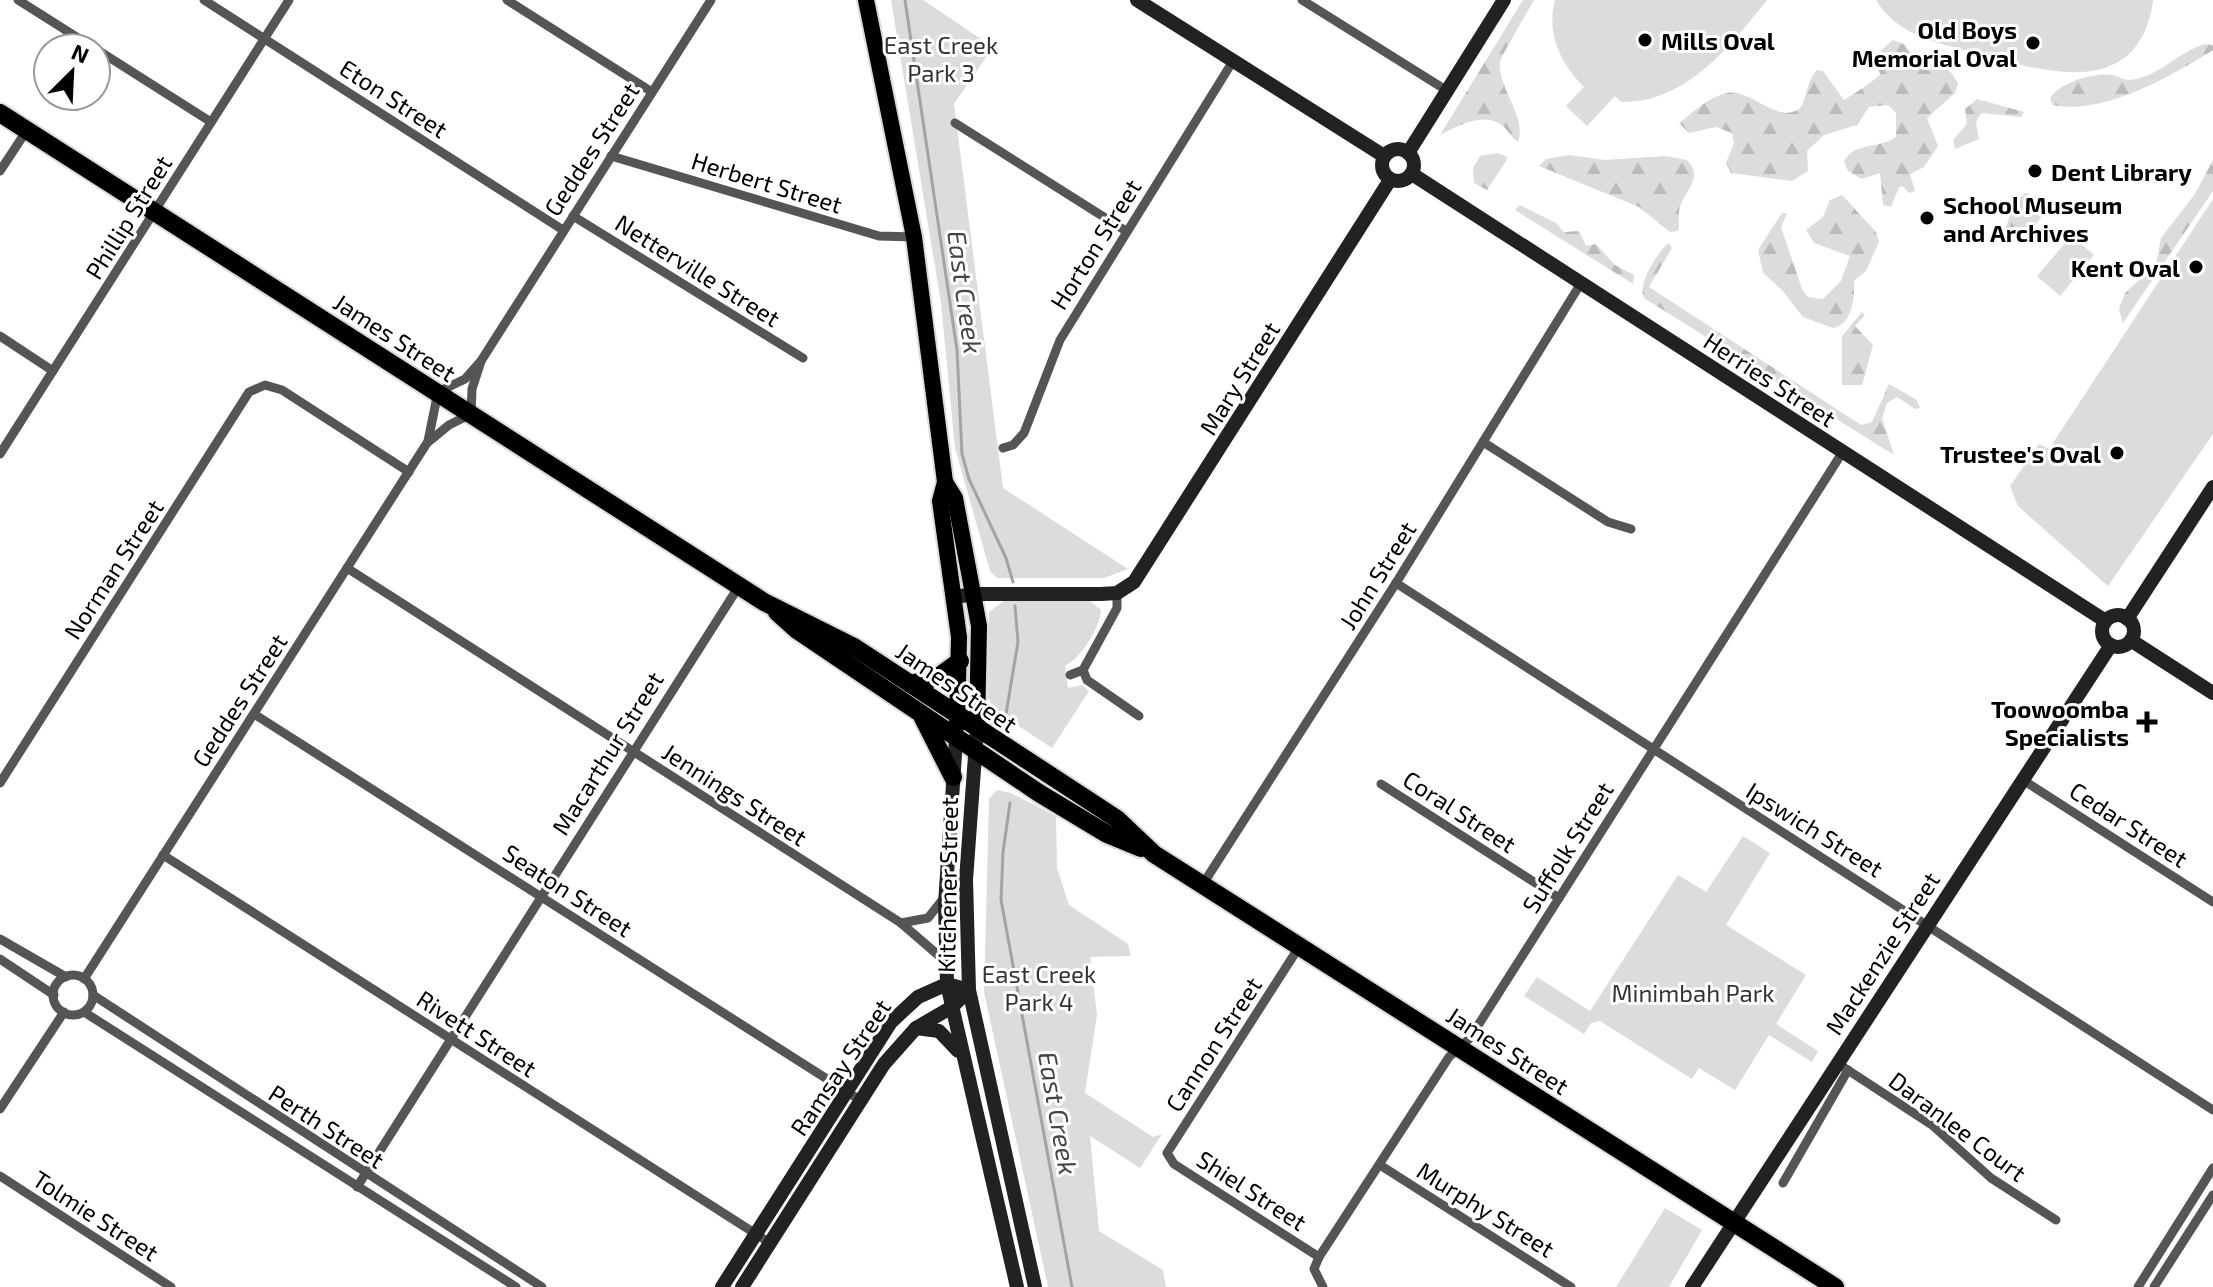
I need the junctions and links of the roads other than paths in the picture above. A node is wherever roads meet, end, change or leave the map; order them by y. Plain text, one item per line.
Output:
1 (18, 0) edge
2 (204, 0) edge
3 (289, 0) edge
4 (507, 0) edge
5 (711, 0) edge
6 (866, 0) edge
7 (1137, 0) edge
8 (1302, 0) edge
9 (1504, 0) edge
10 (68, 32) edge
11 (265, 39) junction
12 (112, 60) edge
13 (1233, 61) junction
14 (1446, 90) junction
15 (652, 92) junction
16 (0, 113) edge
17 (211, 122) junction
18 (955, 123) dead end
19 (27, 130) junction
20 (1408, 153) junction
21 (611, 156) junction
22 (1384, 156) junction
23 (0, 171) edge
24 (1412, 174) junction
25 (1390, 180) junction
26 (155, 211) junction
27 (573, 216) junction
28 (563, 230) junction
29 (1126, 231) junction
30 (914, 237) junction
31 (1581, 283) junction
32 (0, 336) edge
33 (803, 358) dead end
34 (481, 361) junction
35 (53, 371) junction
36 (438, 392) junction
37 (471, 414) junction
38 (1483, 442) junction
39 (427, 443) junction
40 (1003, 448) dead end
41 (1842, 453) junction
42 (0, 454) edge
43 (409, 472) junction
44 (945, 482) junction
45 (2213, 487) edge
46 (1631, 529) dead end
47 (347, 568) junction
48 (1396, 583) junction
49 (739, 586) junction
50 (1117, 593) junction
51 (975, 594) junction
52 (954, 597) junction
53 (764, 602) junction
54 (2127, 619) junction
55 (2104, 620) junction
56 (2132, 641) junction
57 (2111, 645) junction
58 (960, 661) junction
59 (1083, 670) junction
60 (1070, 675) dead end
61 (911, 684) junction
62 (2213, 693) edge
63 (254, 714) junction
64 (921, 715) junction
65 (958, 715) junction
66 (1139, 716) dead end
67 (977, 728) junction
68 (956, 739) junction
69 (1653, 748) junction
70 (632, 752) junction
71 (976, 752) junction
72 (953, 777) junction
73 (2023, 780) junction
74 (0, 783) edge
75 (1381, 784) dead end
76 (1154, 854) junction
77 (163, 855) junction
78 (1203, 884) junction
79 (946, 894) junction
80 (540, 896) junction
81 (1559, 898) junction
82 (2213, 902) edge
83 (901, 923) junction
84 (1927, 924) junction
85 (0, 939) edge
86 (1300, 945) junction
87 (0, 959) edge
88 (947, 962) junction
89 (66, 977) junction
90 (84, 979) junction
91 (947, 984) junction
92 (969, 990) junction
93 (54, 995) junction
94 (93, 995) junction
95 (952, 1007) junction
96 (64, 1012) junction
97 (84, 1012) junction
98 (916, 1028) junction
99 (449, 1041) junction
100 (1459, 1047) junction
101 (187, 1060) junction
102 (963, 1062) junction
103 (1842, 1067) junction
104 (178, 1074) junction
105 (853, 1096) junction
106 (0, 1109) edge
107 (2213, 1110) edge
108 (1174, 1164) joint
109 (1380, 1165) junction
110 (1007, 1168) junction
111 (2213, 1168) edge
112 (990, 1172) junction
113 (366, 1174) junction
114 (0, 1176) edge
115 (1783, 1183) dead end
116 (357, 1187) junction
117 (2213, 1195) edge
118 (2056, 1220) dead end
119 (1732, 1222) junction
120 (764, 1239) junction
121 (474, 1244) junction
122 (466, 1255) junction
123 (1319, 1257) junction
124 (2145, 1276) junction
125 (2157, 1286) edge
126 (171, 1287) edge
127 (516, 1287) edge
128 (542, 1287) edge
129 (722, 1287) edge
130 (742, 1287) edge
131 (1017, 1287) edge
132 (1035, 1287) edge
133 (1323, 1287) edge
134 (1571, 1287) edge
135 (1692, 1287) edge
136 (1835, 1287) edge
137 (2138, 1287) edge

1 - 10 street
2 - 11 street, Eton Street
3 - 11 street, Phillip Street
4 - 15 street
5 - 15 street, Geddes Street
6 - 30 main road, Kitchener Street
7 - 13 main road
8 - 14 street
9 - 14 main road
11 - 17 street, Phillip Street
11 - 28 street, Eton Street
12 - 17 street
13 - 22 main road
13 - 29 street, Horton Street
14 - 20 main road
15 - 21 street, Geddes Street
16 - 19 highway, James Street
17 - 26 street, Phillip Street
18 - 29 street
19 - 23 street
19 - 26 highway, James Street
20 - 22 main road
20 - 24 main road
21 - 27 street, Geddes Street
21 - 30 street, Herbert Street
22 - 25 main road
24 - 25 main road
24 - 31 main road, Herries Street
25 - 50 main road, Mary Street
26 - 35 street, Phillip Street
26 - 36 highway, James Street
27 - 28 street, Geddes Street
27 - 33 street, Netterville Street
28 - 34 street, Geddes Street
29 - 40 street, Horton Street
30 - 44 main road, Kitchener Street
31 - 38 street, John Street
31 - 41 main road, Herries Street
32 - 35 street
34 - 36 street, Geddes Street
34 - 37 street, Geddes Street
35 - 42 street, Phillip Street
36 - 37 highway, James Street
36 - 39 street, Geddes Street
37 - 39 street, Geddes Street
37 - 49 highway, James Street
38 - 46 street
38 - 48 street, John Street
39 - 43 street, Geddes Street
41 - 55 main road, Herries Street
41 - 69 street, Suffolk Street
43 - 47 street, Geddes Street
43 - 74 street, Norman Street
44 - 51 main road, Kitchener Street
44 - 52 main road, Kitchener Street
45 - 54 main road
47 - 63 street, Geddes Street
47 - 70 street, Jennings Street
48 - 69 street, Ipswich Street
48 - 78 street, John Street
49 - 53 highway, James Street
49 - 70 street, Macarthur Street
50 - 51 main road
50 - 59 street, Mary Street
51 - 52 main road
51 - 67 main road, Kitchener Street
52 - 58 main road, Kitchener Street
53 - 61 highway, James Street
53 - 64 highway, James Street
54 - 55 main road
54 - 56 main road
55 - 57 main road
56 - 57 main road
56 - 62 main road
57 - 73 main road, Mackenzie Street
58 - 61 highway
58 - 65 main road, Kitchener Street
59 - 60 street
59 - 66 street
61 - 65 highway, James Street
63 - 77 street, Geddes Street
63 - 80 street, Seaton Street
64 - 68 highway, James Street
64 - 72 highway
65 - 67 highway, James Street
65 - 68 main road, Kitchener Street
67 - 71 main road, Kitchener Street
67 - 76 highway, James Street
68 - 71 highway, James Street
68 - 72 main road, Kitchener Street
69 - 81 street, Suffolk Street
69 - 84 street, Ipswich Street
70 - 80 street, Macarthur Street
70 - 83 street, Jennings Street
71 - 76 highway, James Street
71 - 92 main road, Kitchener Street
72 - 79 main road, Kitchener Street
73 - 82 street, Cedar Street
73 - 84 main road, Mackenzie Street
75 - 81 street, Coral Street
76 - 78 highway, James Street
77 - 90 street, Geddes Street
77 - 99 street, Rivett Street
78 - 86 highway, James Street
79 - 83 street
79 - 88 main road, Kitchener Street
80 - 99 street, Macarthur Street
80 - 105 street, Seaton Street
81 - 100 street, Suffolk Street
83 - 88 street, Jennings Street
84 - 103 main road, Mackenzie Street
84 - 107 street, Ipswich Street
85 - 89 street
86 - 100 highway, James Street
86 - 108 street, Cannon Street
87 - 93 street
88 - 91 main road, Kitchener Street
89 - 90 street
89 - 93 street
90 - 94 street
91 - 92 main road
91 - 95 main road, Kitchener Street
91 - 105 main road, Ramsay Street
92 - 95 main road, Ramsay Street
92 - 110 main road, Kitchener Street
93 - 96 street
94 - 97 street
94 - 101 street, Perth Street
95 - 98 main road, Ramsay Street
95 - 102 main road, Kitchener Street
96 - 97 street
96 - 106 street
97 - 104 street, Perth Street
98 - 102 main road
98 - 105 main road, Ramsay Street
99 - 113 street, Macarthur Street
99 - 120 street, Rivett Street
100 - 109 street, Suffolk Street
100 - 119 highway, James Street
101 - 104 street
101 - 113 street, Perth Street
102 - 112 main road, Kitchener Street
103 - 115 street, Mackenzie Street
103 - 118 street, Daranlee Court
103 - 119 main road, Mackenzie Street
104 - 116 street, Perth Street
105 - 120 main road, Ramsay Street
108 - 123 street, Shiel Street
109 - 123 street, Suffolk Street
109 - 134 street, Murphy Street
110 - 112 main road
110 - 132 main road, Kitchener Street
111 - 124 street
112 - 131 main road, Kitchener Street
113 - 116 street, Macarthur Street
113 - 121 street, Perth Street
114 - 126 street, Tolmie Street
116 - 122 street, Perth Street
117 - 125 street
119 - 135 main road, Mackenzie Street
119 - 136 highway, James Street
120 - 129 main road, Ramsay Street
120 - 130 main road, Ramsay Street
121 - 122 street
121 - 128 street, Perth Street
122 - 127 street, Perth Street
123 - 133 street, Shiel Street
124 - 125 street
124 - 137 street

